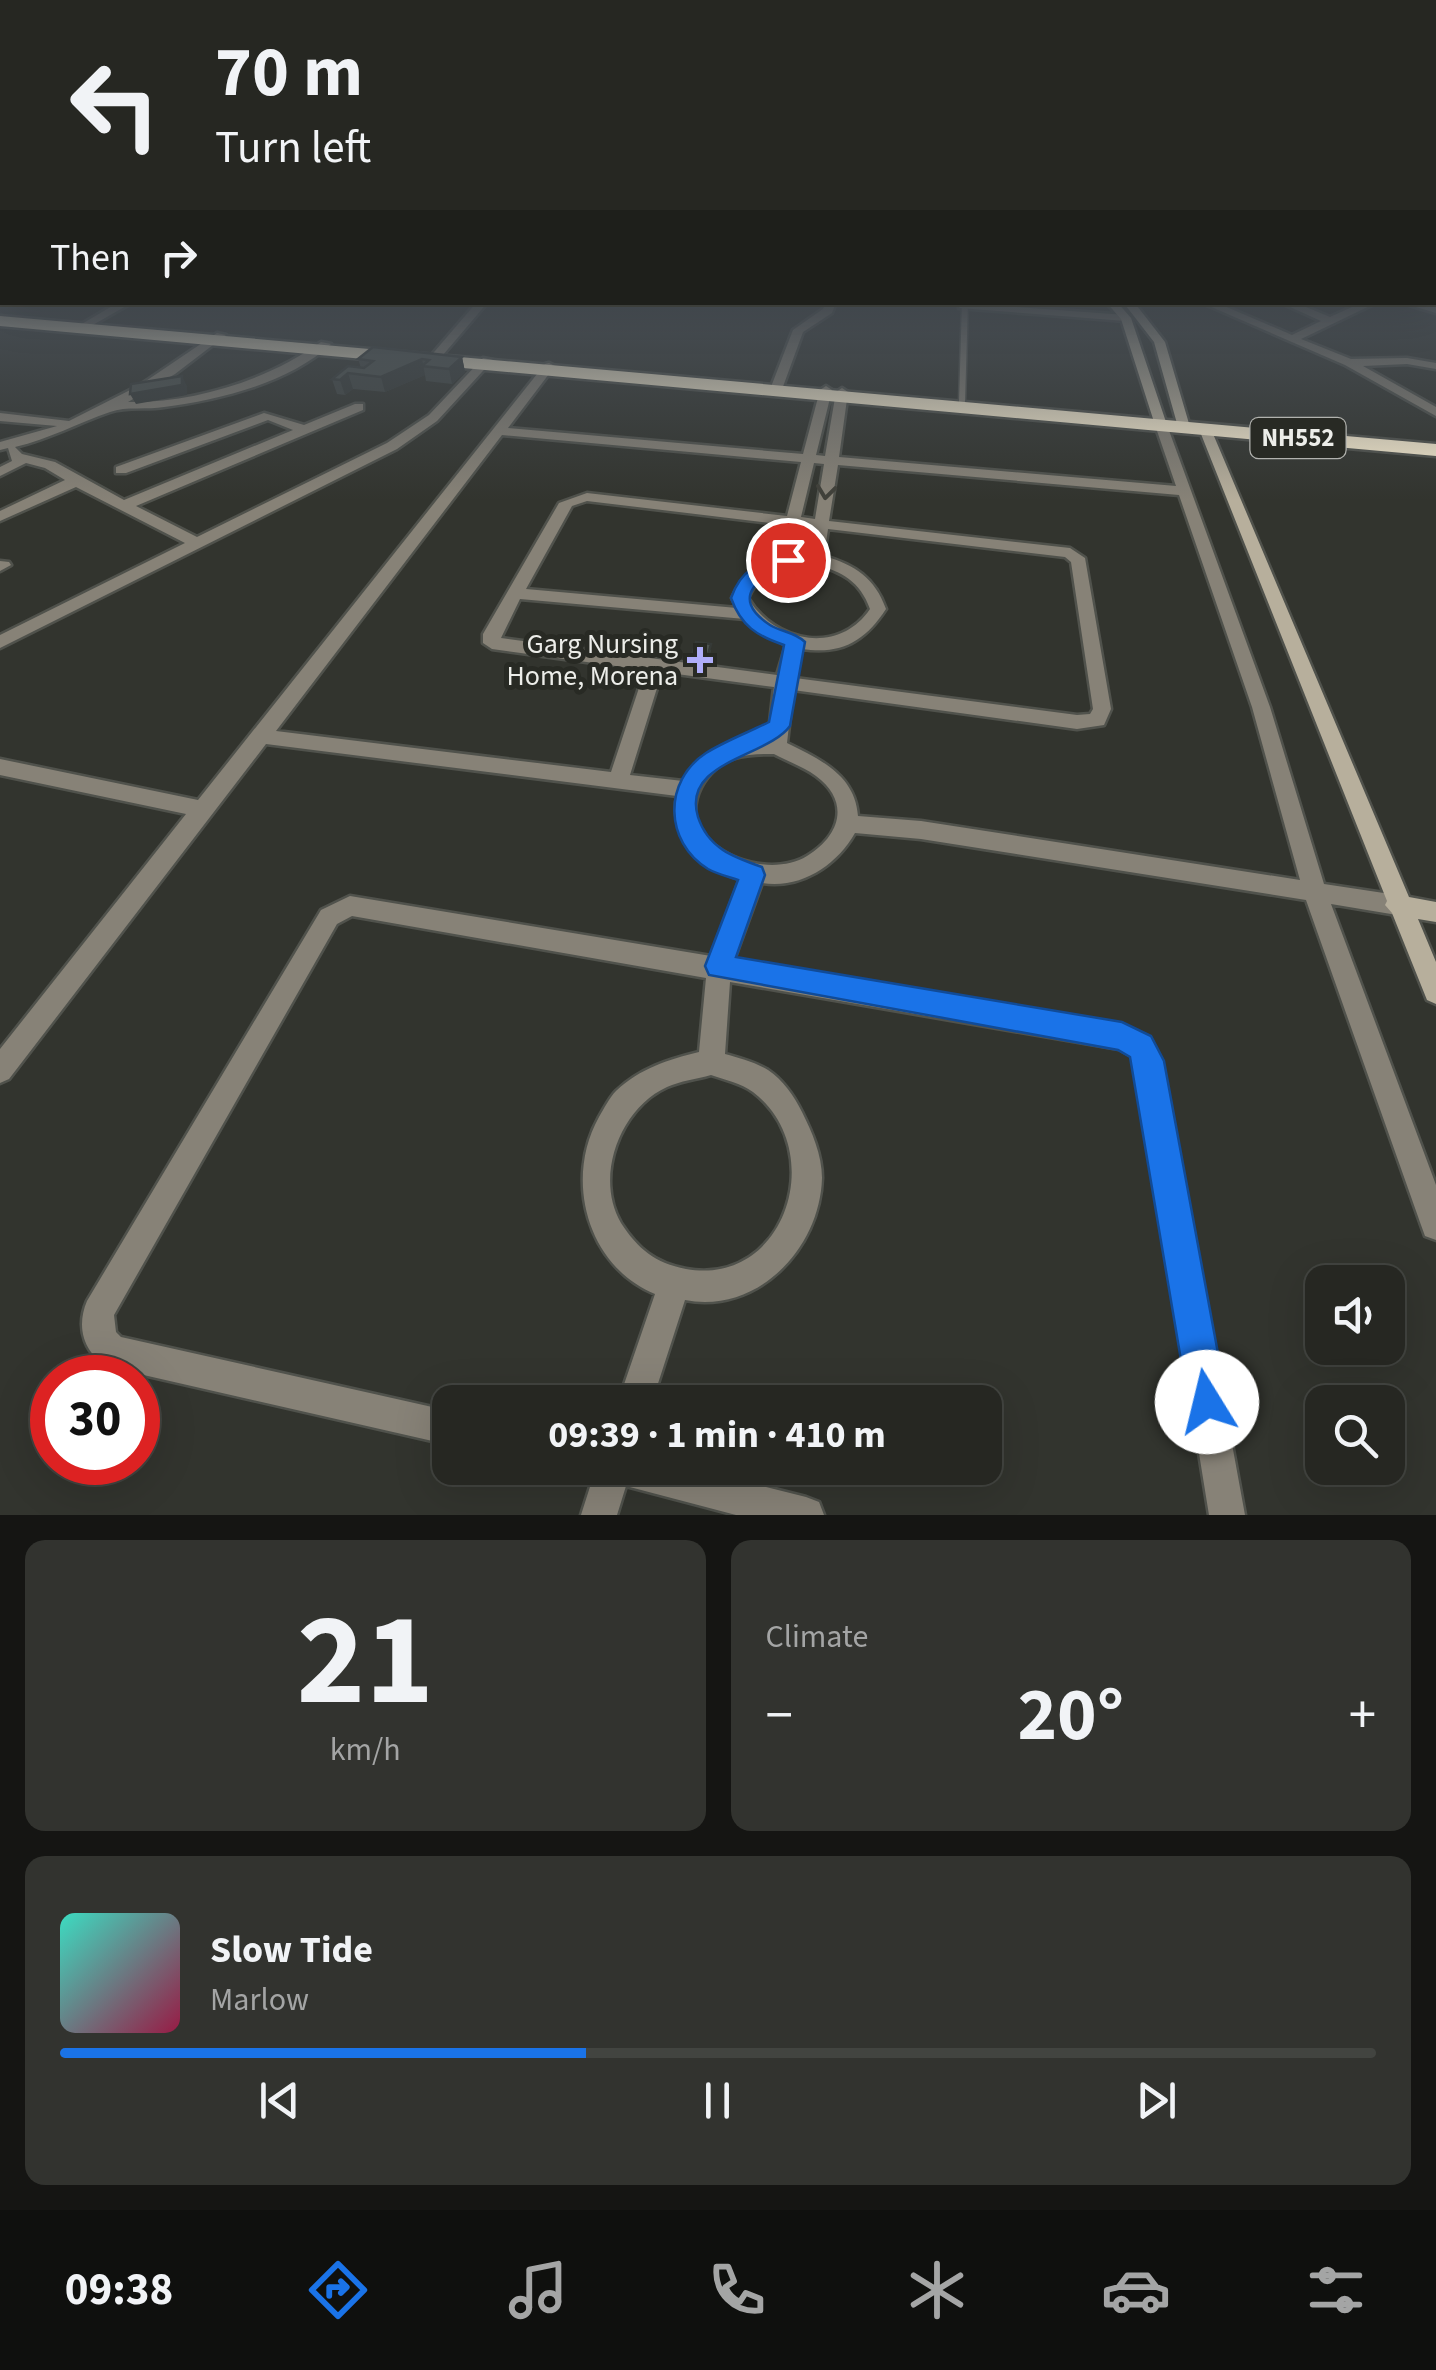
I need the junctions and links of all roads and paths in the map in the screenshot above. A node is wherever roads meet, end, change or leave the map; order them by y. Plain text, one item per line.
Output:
1 (184, 360) edge
2 (302, 360) edge
3 (457, 360) edge
4 (787, 360) edge
5 (963, 360) edge
6 (1140, 360) edge
7 (1166, 360) edge
8 (1341, 360) edge
9 (1425, 360) edge
10 (485, 362) junction
11 (1349, 363) junction
12 (1420, 364) junction
13 (1436, 366) edge
14 (548, 368) junction
15 (776, 389) junction
16 (834, 394) junction
17 (962, 402) junction
18 (114, 406) junction
19 (359, 407) dead end
20 (1436, 412) edge
21 (0, 417) edge
22 (1160, 422) junction
23 (71, 424) junction
24 (1190, 426) junction
25 (500, 430) junction
26 (308, 431) junction
27 (1436, 446) edge
28 (11, 449) edge
29 (810, 458) junction
30 (830, 460) junction
31 (121, 470) dead end
32 (0, 472) edge
33 (78, 482) junction
34 (1182, 491) junction
35 (128, 504) junction
36 (0, 517) edge
37 (793, 520) junction
38 (822, 524) junction
39 (196, 542) junction
40 (816, 560) junction
41 (515, 593) junction
42 (746, 614) junction
43 (0, 642) edge
44 (795, 642) junction
45 (654, 667) junction
46 (784, 684) junction
47 (263, 736) junction
48 (778, 736) junction
49 (0, 768) edge
50 (618, 778) junction
51 (689, 790) junction
52 (205, 810) junction
53 (850, 824) junction
54 (752, 875) junction
55 (1314, 890) junction
56 (1397, 905) junction
57 (1436, 912) edge
58 (719, 966) junction
59 (1436, 992) edge
60 (710, 1062) junction
61 (0, 1070) edge
62 (1436, 1224) edge
63 (673, 1288) junction
64 (641, 1385) edge
65 (432, 1424) edge
66 (609, 1485) edge
67 (690, 1485) edge
68 (599, 1515) edge
69 (806, 1515) edge
70 (1227, 1515) edge

1 - 18 street
2 - 18 street
3 - 10 highway, NH552
4 - 15 street
5 - 17 lane
6 - 22 street
7 - 24 street
8 - 11 street
9 - 12 street
10 - 14 highway, NH552
10 - 39 street
11 - 12 street
11 - 20 street
12 - 13 street
14 - 15 highway, NH552
14 - 25 street
15 - 16 highway, NH552
16 - 17 highway, NH552
16 - 22 highway, NH552
16 - 29 street
16 - 30 street
17 - 22 highway, NH552
18 - 23 street
19 - 26 street
21 - 23 street
22 - 24 highway, NH552
22 - 34 street
23 - 28 street
24 - 27 highway, NH552
24 - 56 street
25 - 29 street
25 - 47 street
26 - 31 street
26 - 35 street
28 - 32 street
28 - 33 street
29 - 30 street
29 - 37 street
30 - 34 street
30 -> 38 street
33 - 35 street
33 - 36 street
34 - 55 street
35 - 39 street
37 - 38 street
37 - 41 street
38 - 40 street
38 - 46 street
39 - 43 street
40 - 42 street
40 - 44 street
41 - 42 street
41 - 45 street
42 - 44 street
44 - 46 street
45 - 46 street
45 - 50 street
46 - 48 street
47 - 50 street
47 - 52 street
48 - 51 street
48 - 53 street
49 - 52 street
50 - 51 street
51 - 54 street
52 - 61 street
53 - 54 street
53 - 55 street
54 - 58 street
55 - 56 street
55 - 62 street
56 - 57 street
56 - 59 street
58 - 60 street
58 - 65 street
58 - 70 street
60 - 63 street
60 - 63 street
63 - 64 street
66 - 68 street
67 - 69 street

